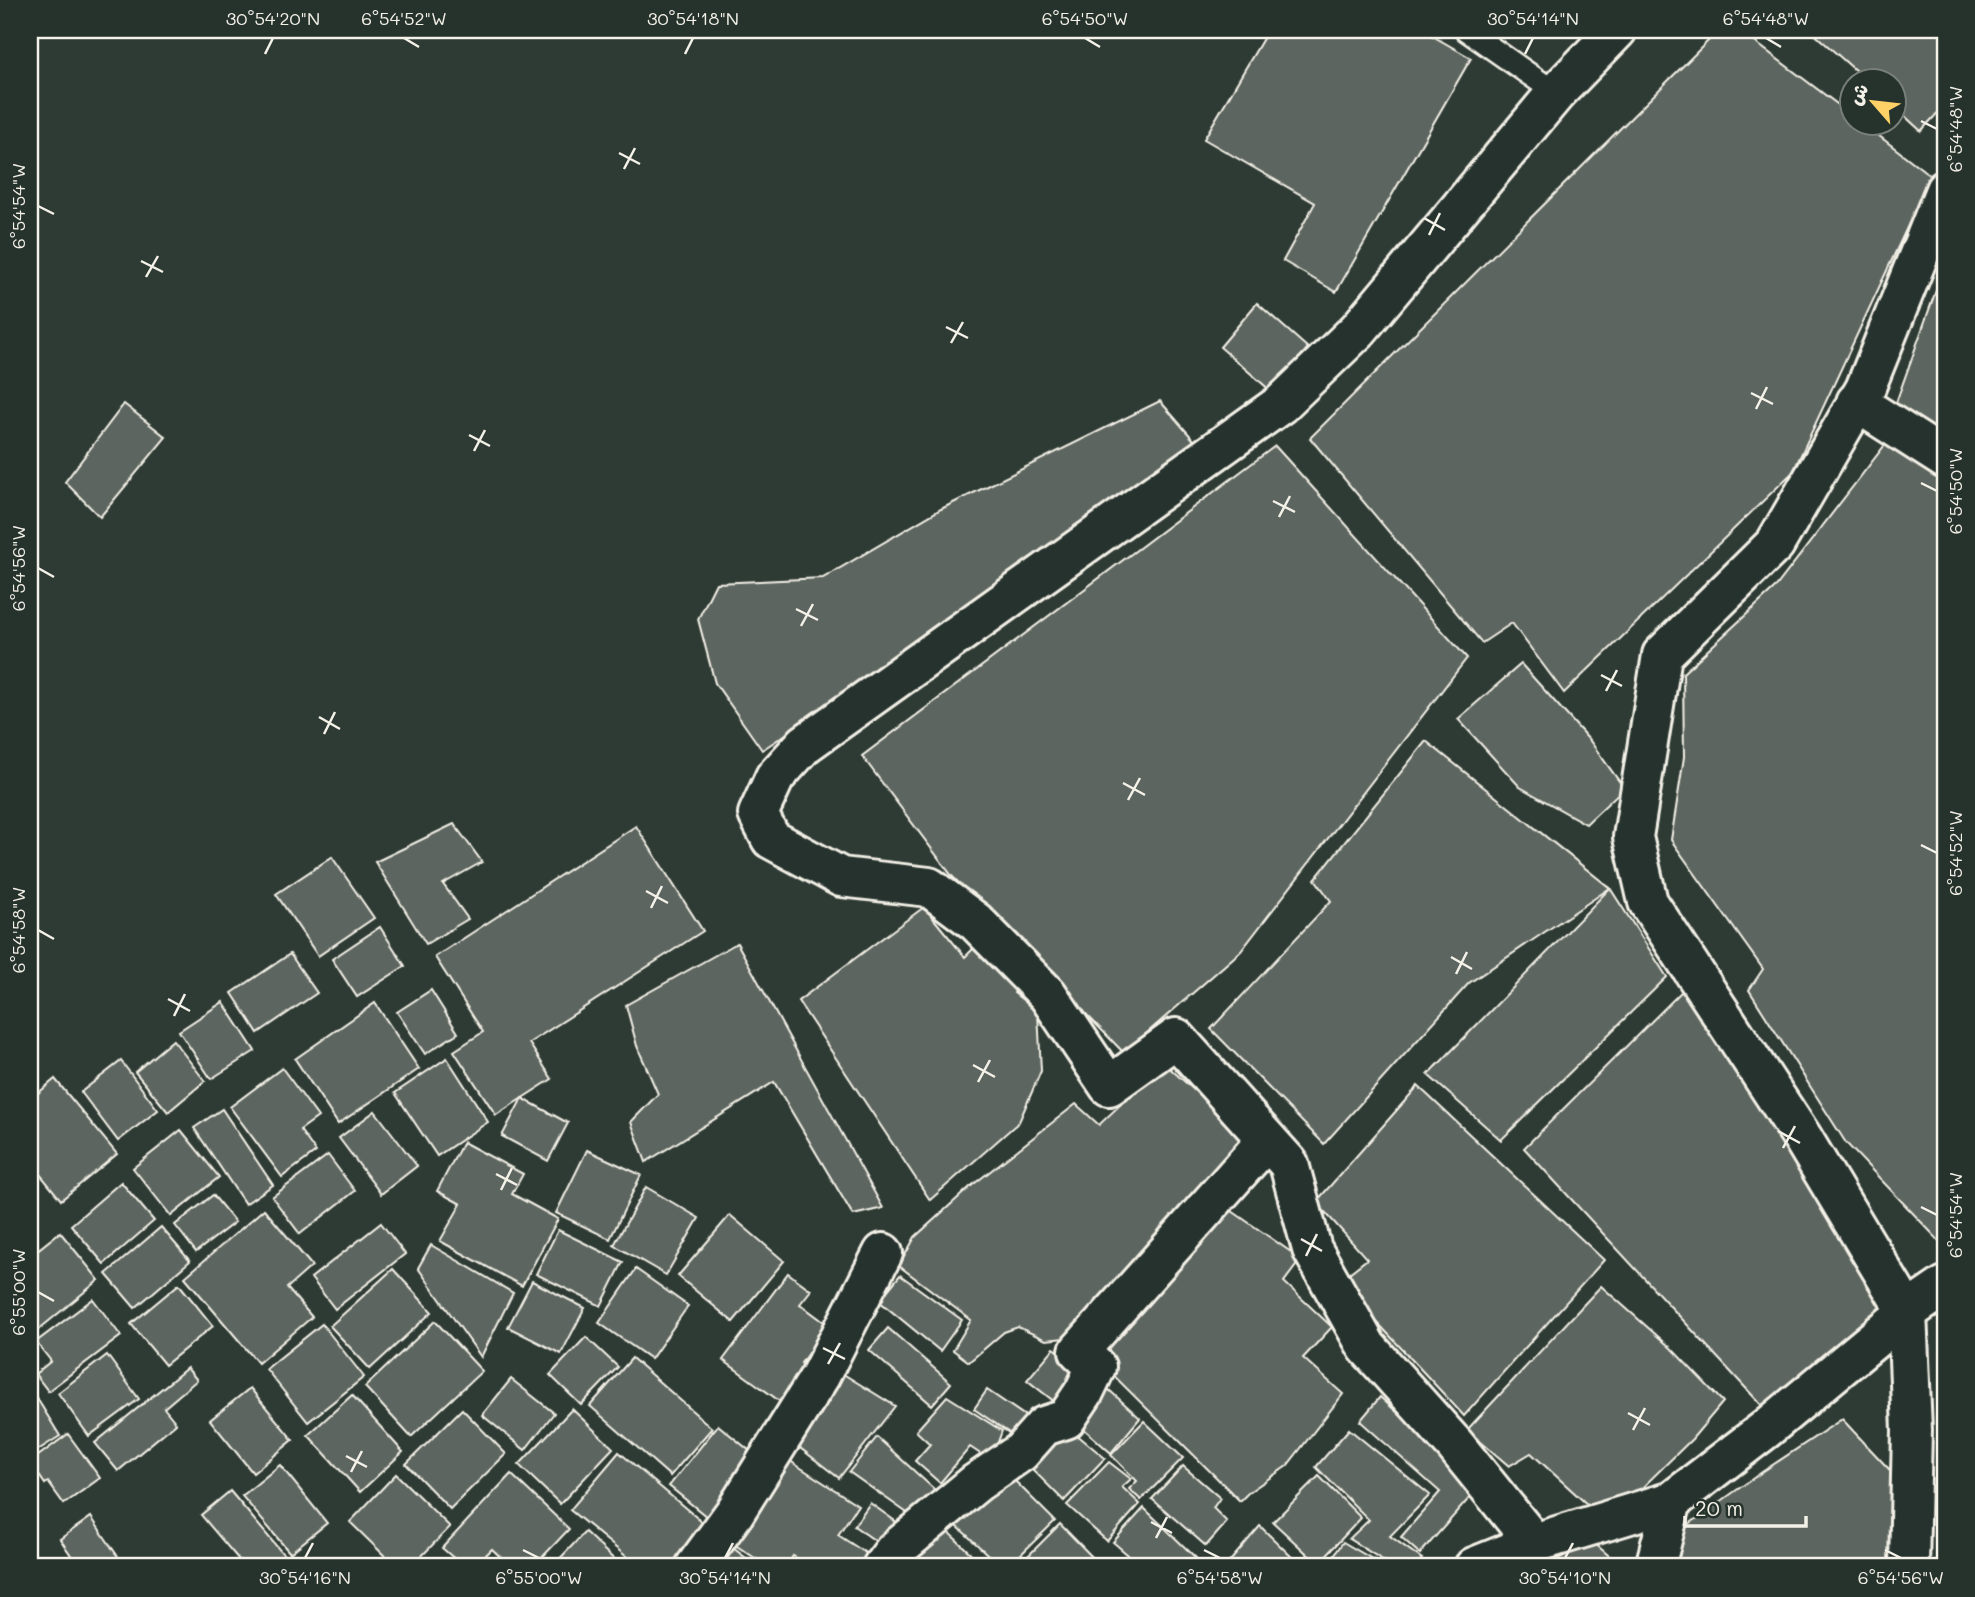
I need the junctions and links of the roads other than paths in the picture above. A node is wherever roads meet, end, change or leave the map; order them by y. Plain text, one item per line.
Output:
1 (1466, 30) edge
2 (1618, 30) edge
3 (1556, 93) junction
4 (1945, 190) edge
5 (1856, 402) junction
6 (1945, 459) edge
7 (1267, 1140) junction
8 (883, 1253) dead end
9 (1945, 1286) edge
10 (1907, 1312) junction
11 (1672, 1501) junction
12 (1534, 1543) junction
13 (695, 1567) edge
14 (882, 1567) edge
15 (1474, 1567) edge
16 (1655, 1567) edge
17 (1909, 1567) edge

1 - 3 lane
2 - 3 street
3 - 7 street
4 - 5 street
5 - 6 street
5 - 10 street
7 - 12 street
7 - 14 street
8 - 13 street
9 - 10 street
10 - 11 street
10 - 17 street
11 - 12 street
11 - 16 street
12 - 15 street

